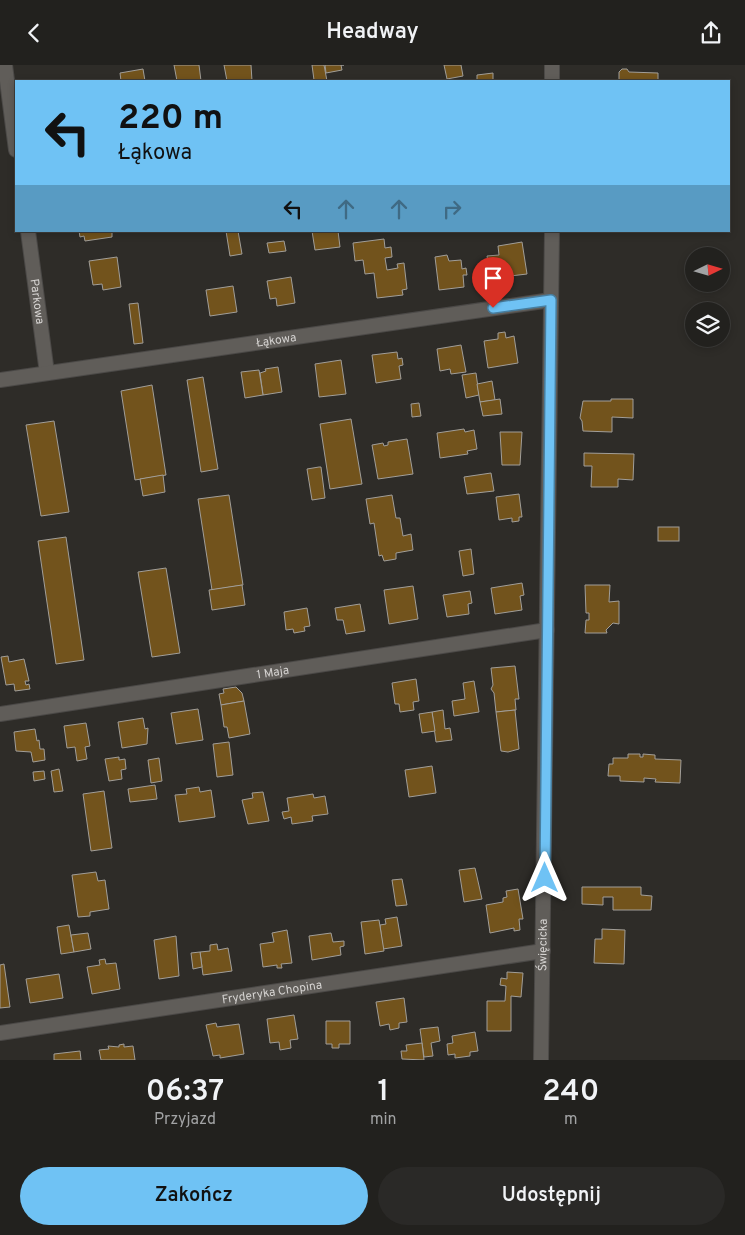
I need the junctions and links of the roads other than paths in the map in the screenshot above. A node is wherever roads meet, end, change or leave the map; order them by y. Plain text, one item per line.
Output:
1 (5, 65) edge
2 (552, 65) edge
3 (552, 80) edge
4 (15, 142) edge
5 (28, 232) edge
6 (552, 232) edge
7 (551, 300) junction
8 (48, 373) junction
9 (0, 380) edge
10 (547, 631) junction
11 (0, 714) edge
12 (543, 951) junction
13 (0, 1033) edge
14 (542, 1060) edge

1 - 4 street
2 - 3 street
5 - 8 street, Parkowa
6 - 7 street, Święcicka
7 - 8 street, Łąkowa
7 - 10 street, Święcicka
8 - 9 street, Łąkowa
10 - 11 street, 1 Maja
10 - 12 street, Święcicka
12 - 13 street, Fryderyka Chopina
12 - 14 street, Święcicka

